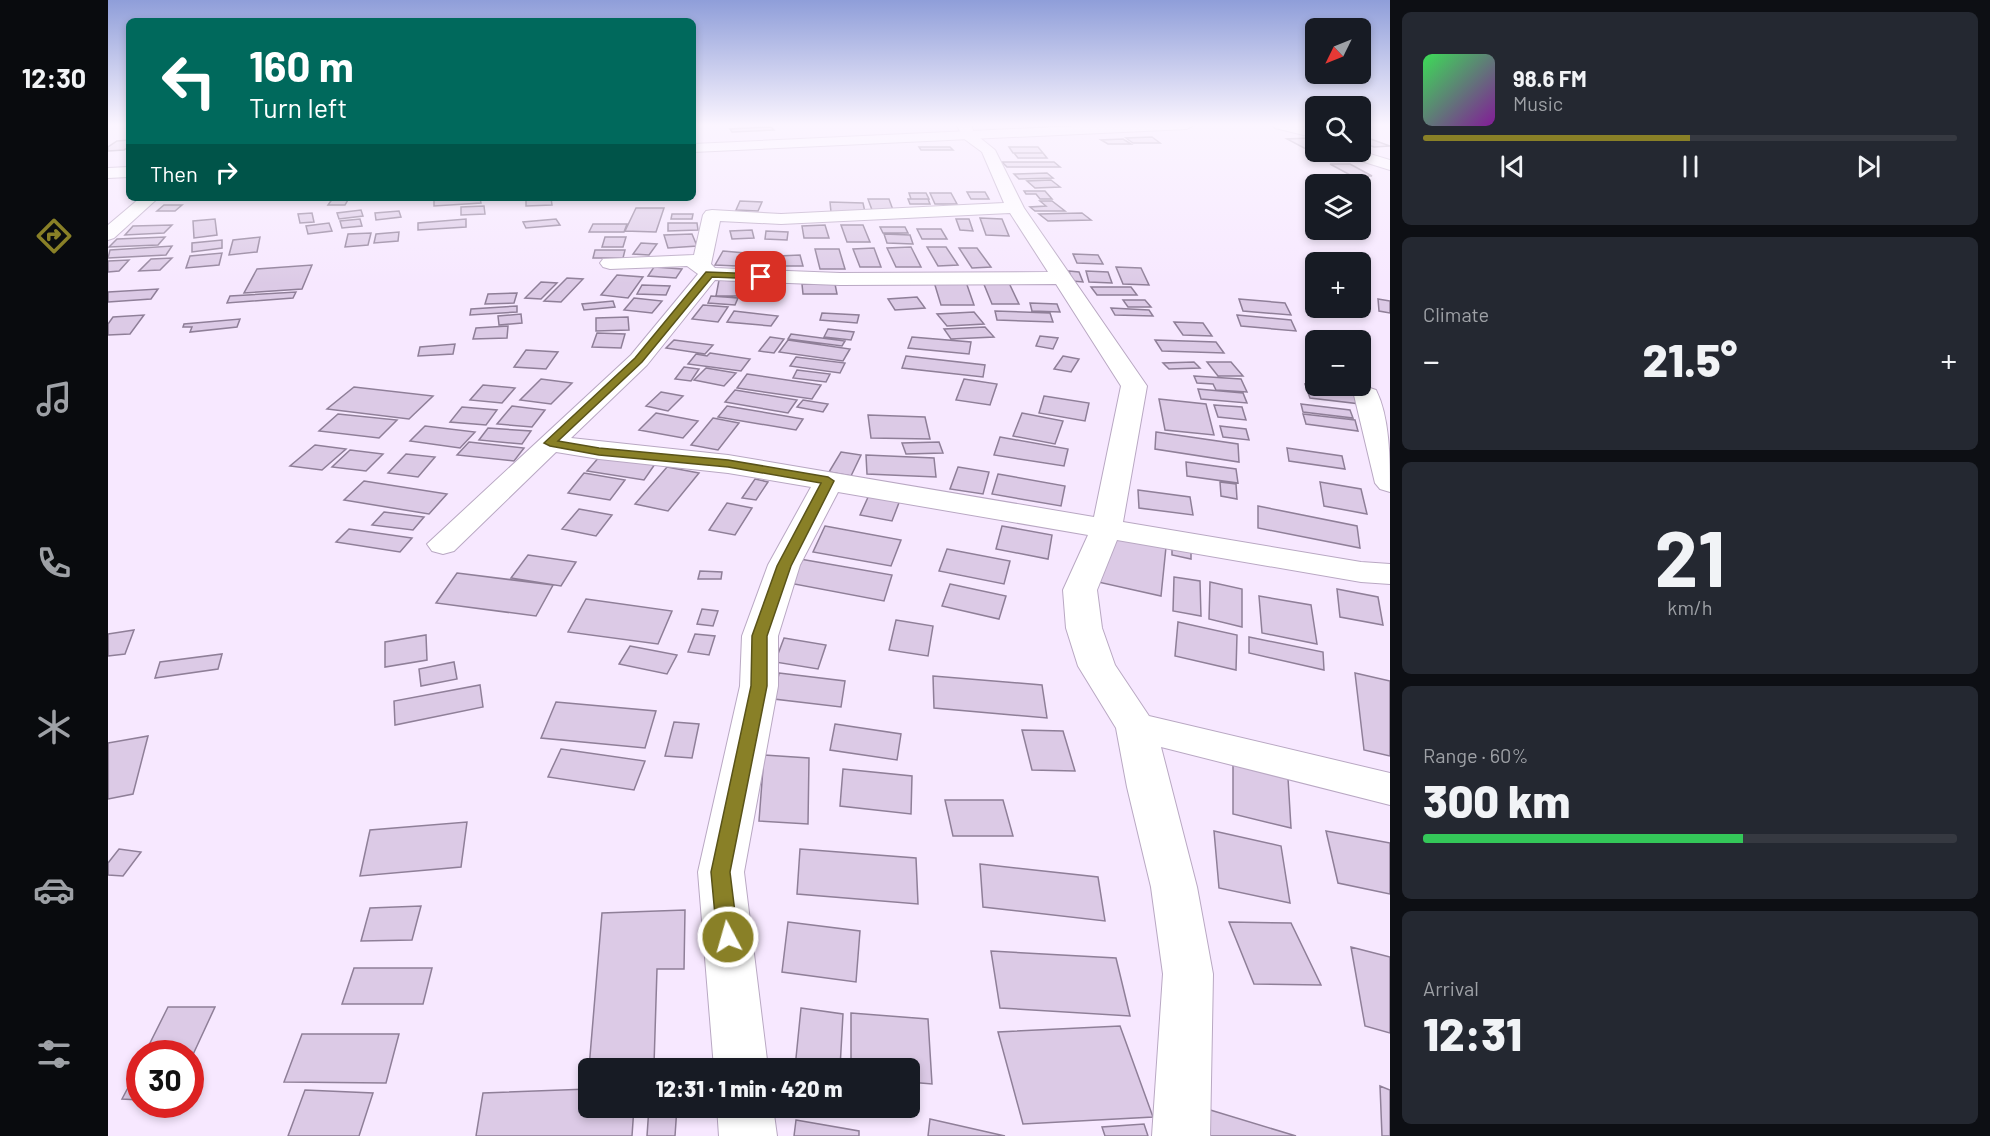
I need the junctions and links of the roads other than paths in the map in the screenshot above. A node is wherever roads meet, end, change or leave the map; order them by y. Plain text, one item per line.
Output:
1 (1001, 178) edge
2 (146, 201) edge
3 (1014, 208) junction
4 (108, 234) edge
5 (610, 263) dead end
6 (705, 270) junction
7 (1060, 278) junction
8 (1367, 396) edge
9 (550, 443) junction
10 (828, 481) junction
11 (1390, 483) edge
12 (1107, 527) junction
13 (443, 544) dead end
14 (1390, 574) edge
15 (1137, 727) junction
16 (1390, 789) edge
17 (740, 1058) edge
18 (747, 1118) edge
19 (748, 1136) edge
20 (1181, 1136) edge

1 - 3 street
2 - 4 street
3 - 6 street
3 - 7 street
5 - 6 street
6 - 7 street
6 - 9 street
7 - 12 street
8 - 11 street
9 - 10 street
9 - 13 street
10 - 12 street
10 - 17 street
12 - 14 street
12 - 15 street
15 - 16 street
15 - 20 street
18 - 19 street

